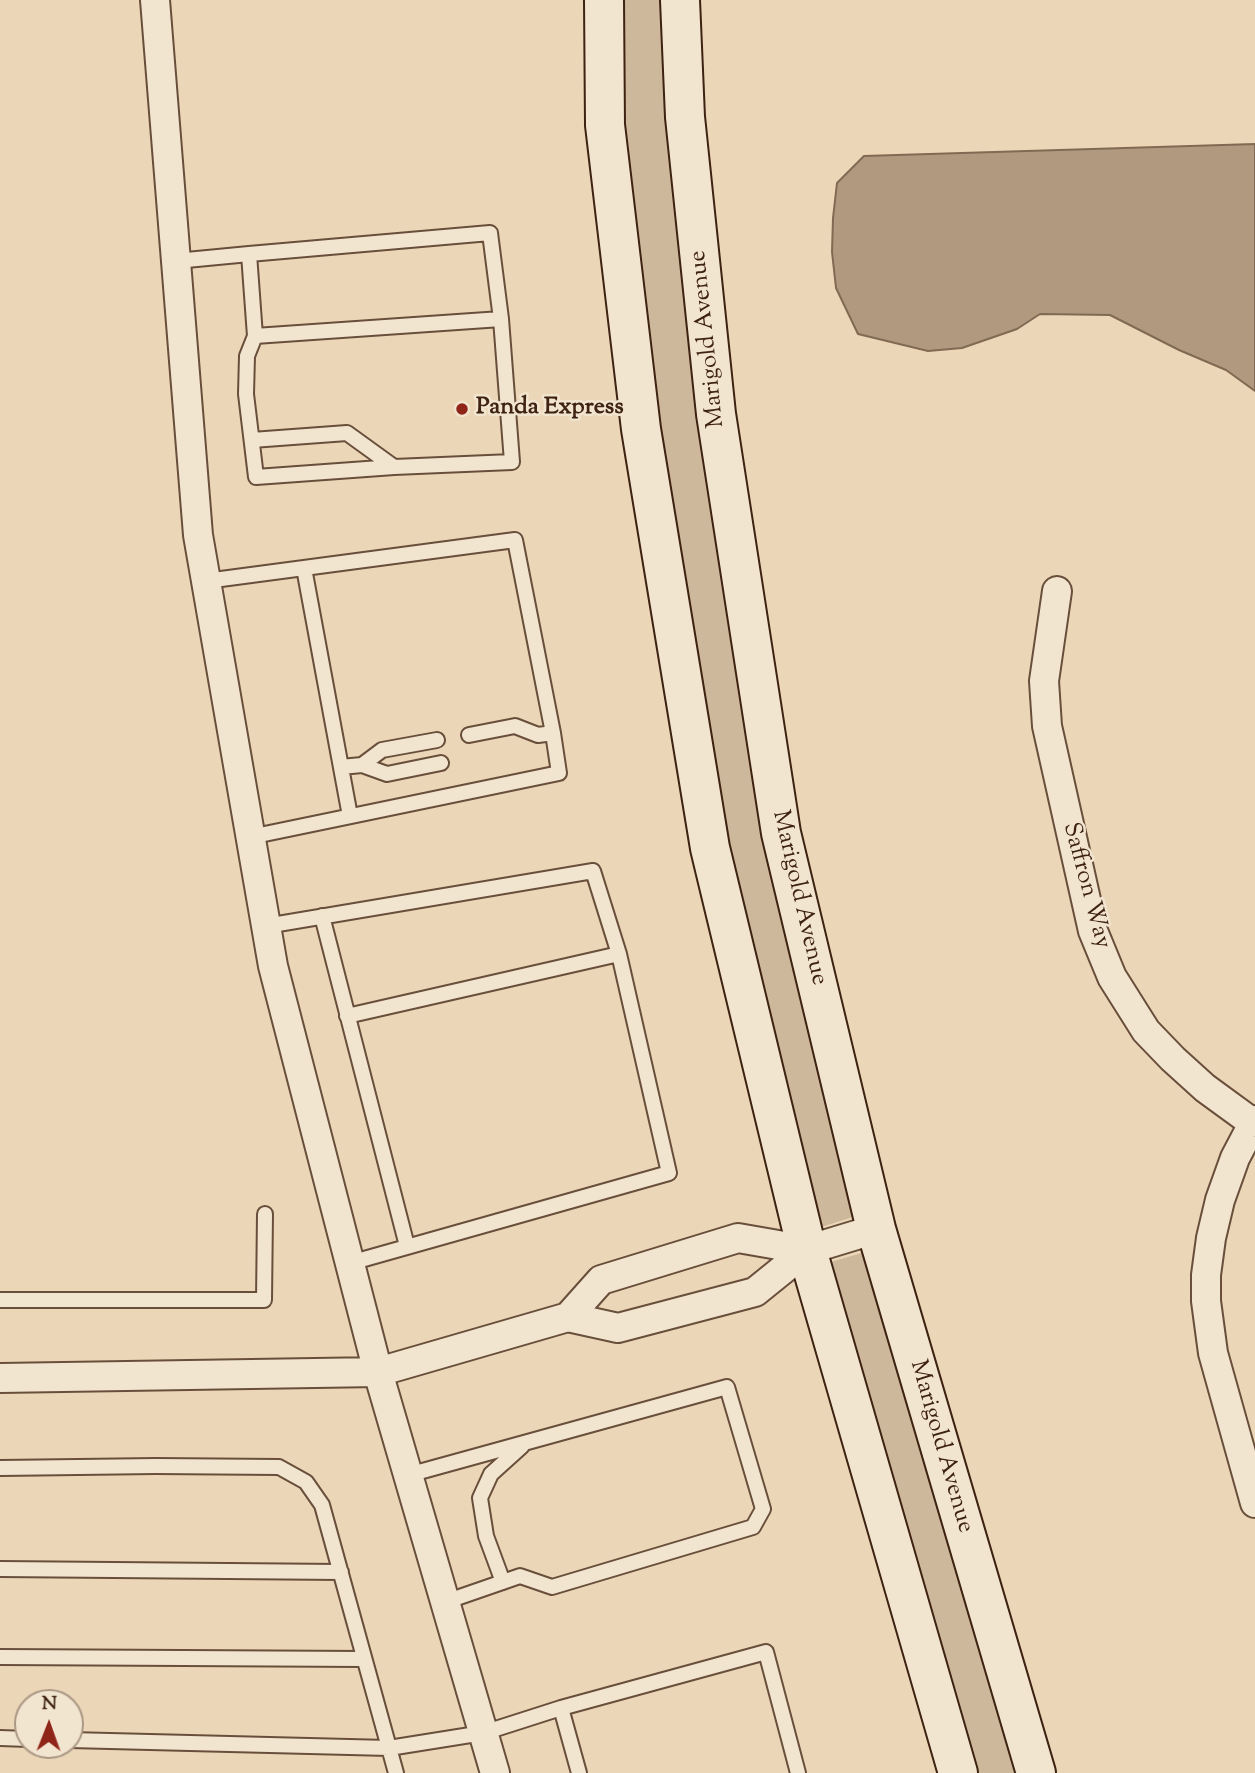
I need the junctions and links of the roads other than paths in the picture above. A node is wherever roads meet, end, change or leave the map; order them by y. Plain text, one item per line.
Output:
1 (155, 0) edge
2 (604, 0) edge
3 (680, 0) edge
4 (249, 254) junction
5 (176, 261) junction
6 (501, 319) junction
7 (255, 336) junction
8 (252, 440) junction
9 (394, 467) junction
10 (304, 568) junction
11 (206, 581) junction
12 (1057, 591) dead end
13 (553, 733) junction
14 (469, 735) dead end
15 (437, 740) dead end
16 (441, 763) dead end
17 (362, 765) junction
18 (341, 767) junction
19 (350, 816) junction
20 (250, 837) junction
21 (321, 916) junction
22 (266, 926) junction
23 (619, 954) junction
24 (347, 1016) junction
25 (1254, 1122) edge
26 (265, 1214) dead end
27 (876, 1229) junction
28 (407, 1246) junction
29 (807, 1250) junction
30 (350, 1263) junction
31 (0, 1300) edge
32 (568, 1317) junction
33 (378, 1372) junction
34 (0, 1378) edge
35 (524, 1444) junction
36 (0, 1468) edge
37 (408, 1475) junction
38 (1255, 1503) edge
39 (0, 1569) edge
40 (341, 1572) junction
41 (503, 1582) junction
42 (445, 1602) junction
43 (0, 1657) edge
44 (364, 1659) junction
45 (561, 1708) junction
46 (483, 1733) junction
47 (84, 1740) edge
48 (389, 1748) junction
49 (396, 1773) edge
50 (495, 1773) edge
51 (579, 1773) edge
52 (799, 1773) edge
53 (958, 1773) edge
54 (1037, 1773) edge

1 - 5 street
2 - 29 main road
3 - 27 main road, Marigold Avenue
4 - 5 lane
4 - 6 lane
4 - 7 lane
5 - 11 street
6 - 7 lane
6 - 9 lane
7 - 8 lane
8 - 9 lane
8 - 9 lane
10 - 11 lane
10 - 13 lane
10 - 18 lane
11 - 20 street
12 - 25 street, Saffron Way
13 - 14 lane
13 - 19 lane
15 - 17 lane
16 - 17 lane
17 - 18 lane
18 - 19 lane
19 - 20 lane
20 - 22 street
21 - 22 lane
21 - 23 lane
21 - 24 lane
22 - 30 street
23 - 24 lane
23 - 28 lane
24 - 28 lane
25 - 38 street
26 - 31 lane
27 - 29 street
27 - 54 main road, Marigold Avenue
28 - 30 lane
29 - 32 street
29 - 32 street
29 - 53 main road
30 - 33 street
32 - 33 street
33 - 34 street
33 - 37 street
35 - 37 lane
35 - 41 lane
35 - 41 lane
36 - 40 lane
37 - 42 street
39 - 40 lane
40 - 44 lane
41 - 42 lane
42 - 46 street
43 - 44 lane
44 - 48 lane
45 - 46 lane
45 - 51 lane
45 - 52 lane
46 - 48 lane
46 - 50 street
47 - 48 lane
48 - 49 lane

